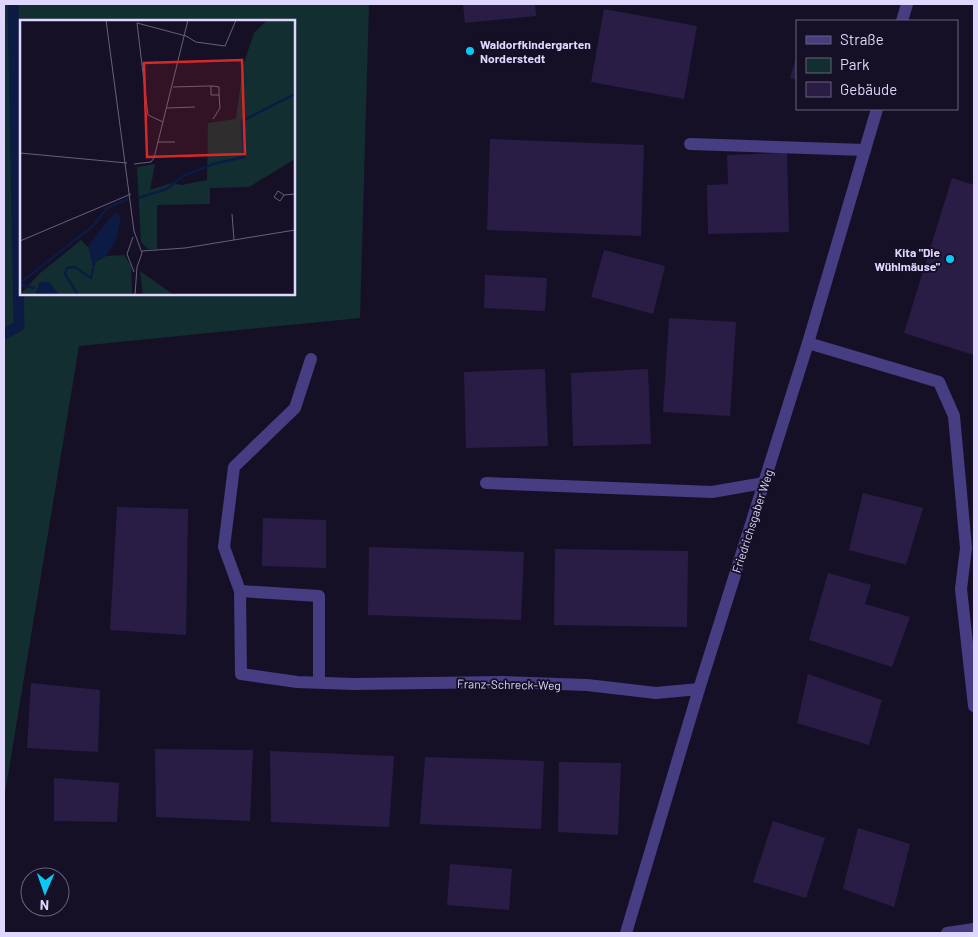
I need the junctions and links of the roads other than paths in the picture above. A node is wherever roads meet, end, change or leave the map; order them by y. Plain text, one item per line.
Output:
1 (907, 4) edge
2 (902, 20) edge
3 (877, 110) edge
4 (690, 144) dead end
5 (865, 150) junction
6 (808, 343) junction
7 (311, 358) dead end
8 (486, 483) dead end
9 (764, 483) junction
10 (240, 591) junction
11 (319, 683) junction
12 (699, 689) junction
13 (974, 706) edge
14 (974, 929) edge
15 (626, 933) edge
16 (947, 933) edge

1 - 2 street
3 - 5 street, Friedrichsgaber Weg
4 - 5 street
5 - 6 street, Friedrichsgaber Weg
6 - 9 street, Friedrichsgaber Weg
6 - 13 street
7 - 10 street
8 - 9 street
9 - 12 street, Friedrichsgaber Weg
10 - 11 street, Franz-Schreck-Weg
10 - 11 street
11 - 12 street, Franz-Schreck-Weg
12 - 15 street, Friedrichsgaber Weg
14 - 16 street

